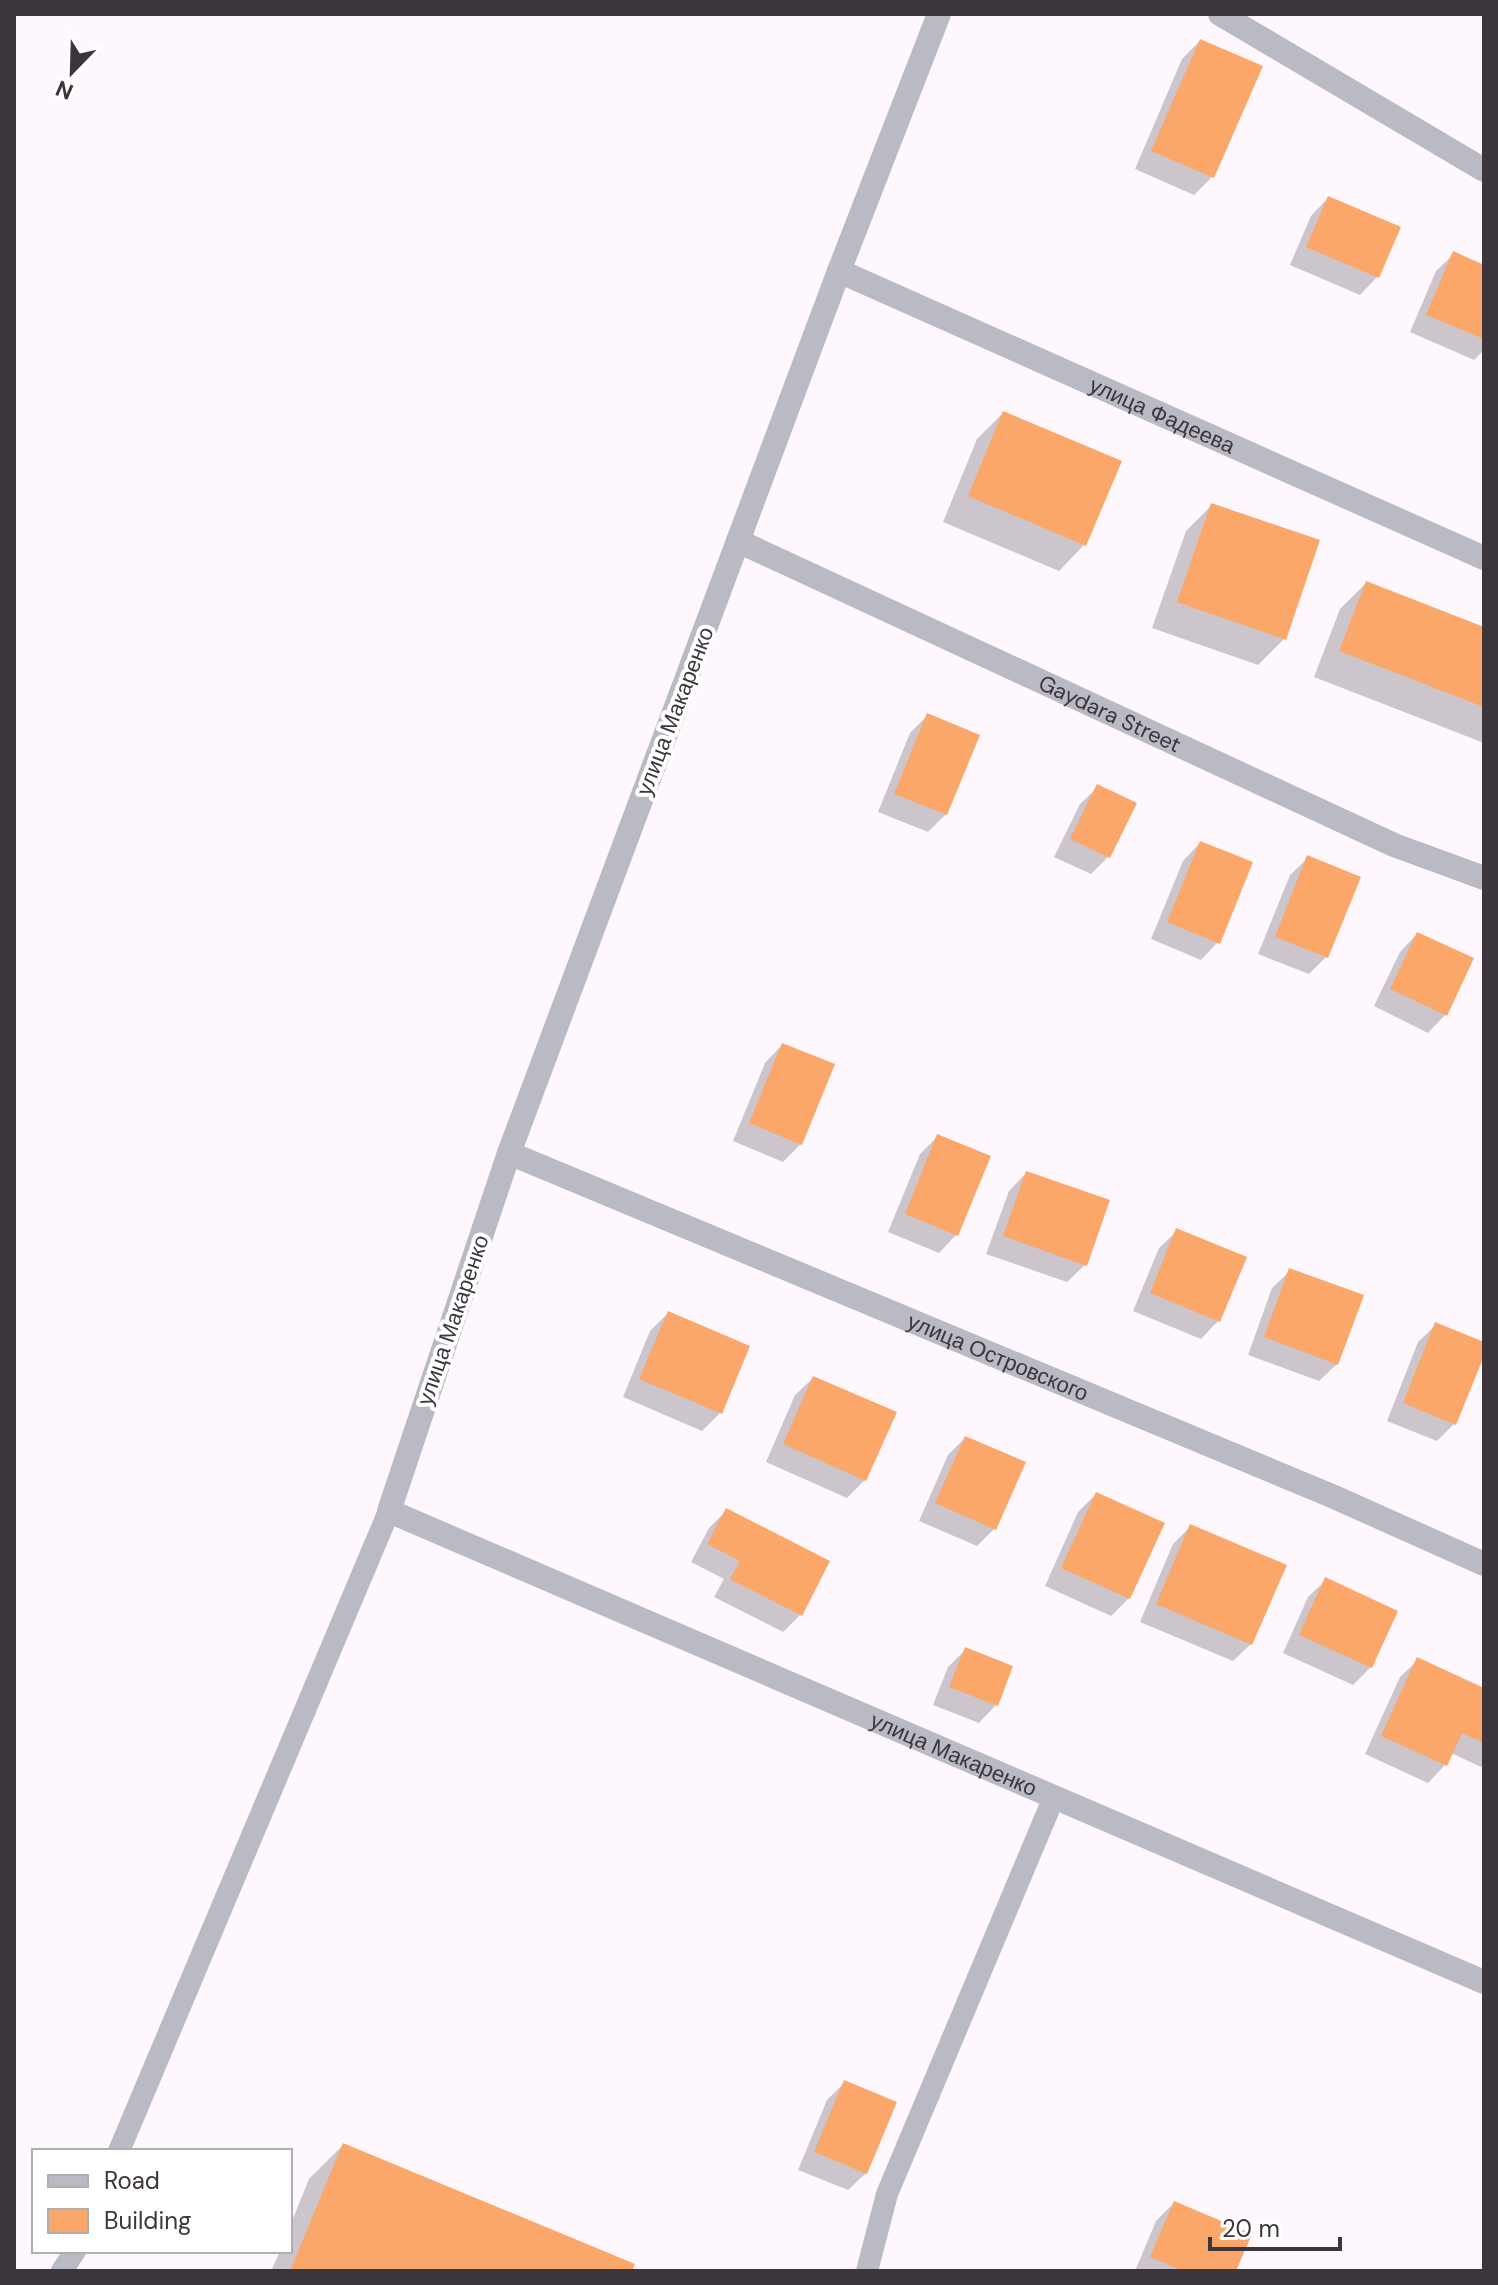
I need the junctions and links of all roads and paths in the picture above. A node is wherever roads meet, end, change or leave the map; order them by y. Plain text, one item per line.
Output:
1 (939, 14) edge
2 (1220, 14) edge
3 (1484, 170) edge
4 (839, 271) junction
5 (738, 541) junction
6 (1484, 558) edge
7 (1484, 878) edge
8 (509, 1153) junction
9 (389, 1511) junction
10 (1484, 1564) edge
11 (1054, 1797) junction
12 (1484, 1982) edge
13 (120, 2149) edge
14 (74, 2253) edge
15 (62, 2271) edge
16 (867, 2271) edge

1 - 4 street, улица Макаренко
2 - 3 street
4 - 5 street, улица Макаренко
4 - 6 street, улица Фадеева
5 - 7 street, Gaydara Street
5 - 8 street, улица Макаренко
8 - 9 street, улица Макаренко
8 - 10 street, улица Островского
9 - 11 street, улица Макаренко
9 - 13 lane
11 - 12 street, улица Макаренко
11 - 16 lane
14 - 15 lane

